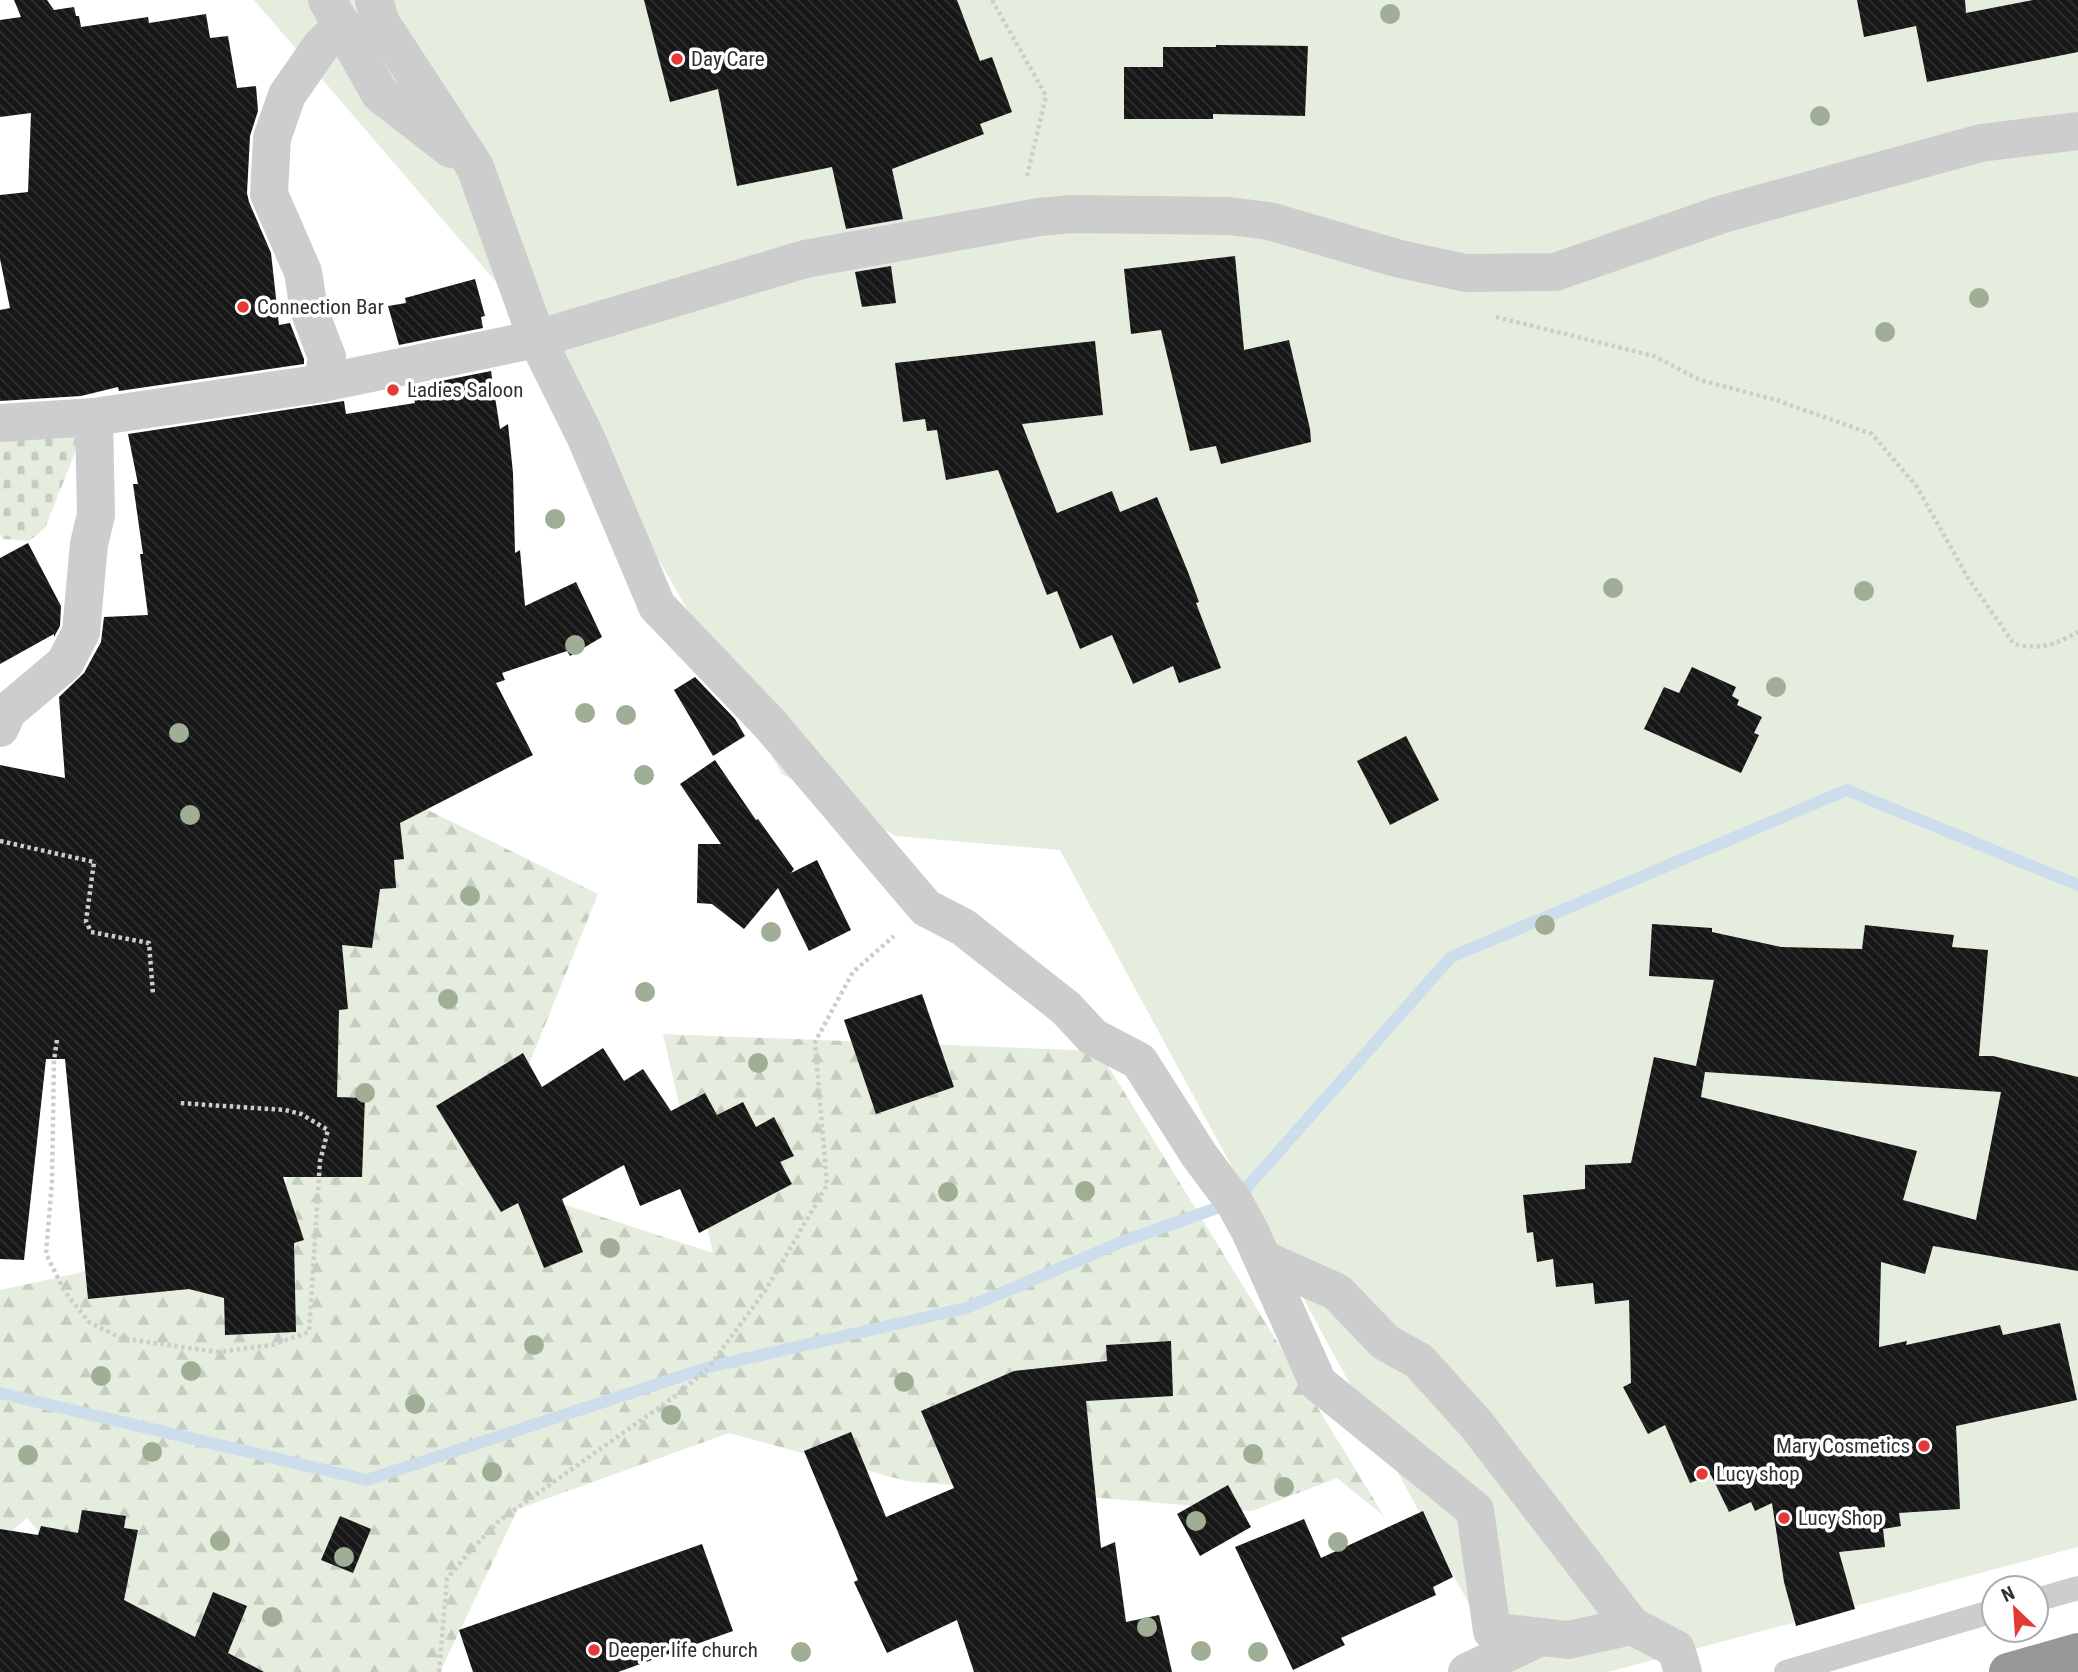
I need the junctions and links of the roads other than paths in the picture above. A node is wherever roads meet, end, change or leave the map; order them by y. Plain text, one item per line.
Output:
1 (374, 0) edge
2 (335, 12) edge
3 (2078, 131) edge
4 (475, 167) junction
5 (537, 339) junction
6 (323, 383) junction
7 (94, 417) junction
8 (0, 423) edge
9 (0, 728) edge
10 (1263, 1259) junction
11 (2078, 1588) edge
12 (2050, 1596) edge
13 (1980, 1615) edge
14 (1632, 1626) junction
15 (1542, 1637) junction
16 (2078, 1652) edge
17 (1467, 1672) edge
18 (1683, 1672) edge
19 (1786, 1672) edge
20 (2008, 1672) edge

1 - 4 street
2 - 4 street
2 - 6 street
3 - 5 street
4 - 5 street
5 - 6 street
5 - 10 street
6 - 7 street
7 - 8 street
7 - 9 street
10 - 14 street
10 - 15 street
11 - 12 lane
13 - 19 lane
14 - 15 street
14 - 18 street
15 - 17 street
16 - 20 highway

